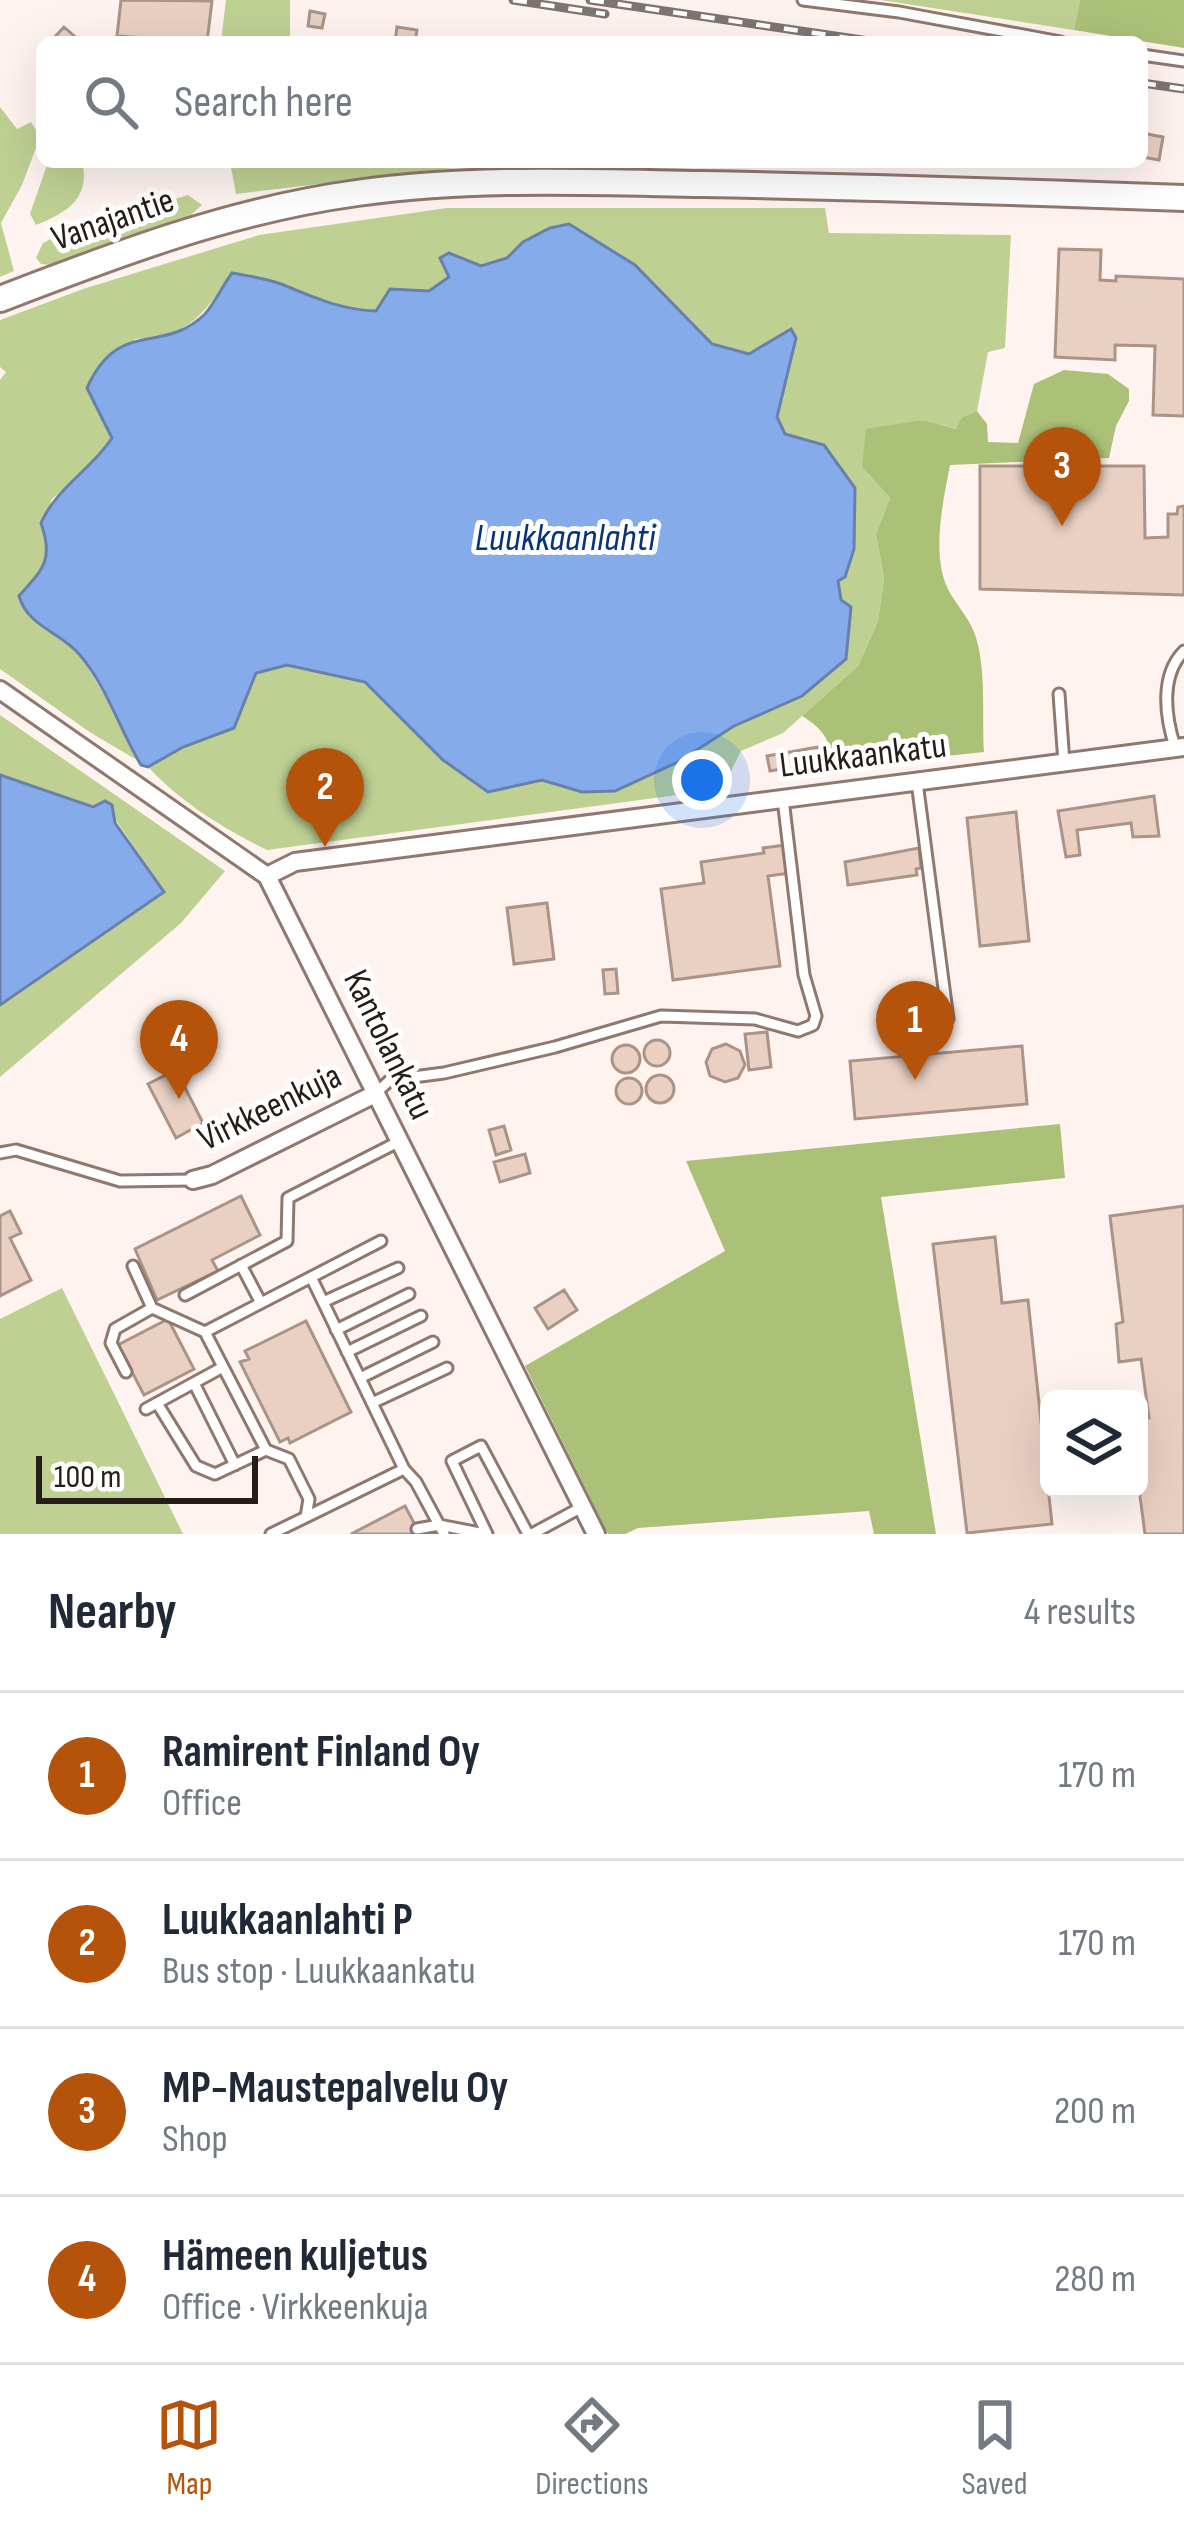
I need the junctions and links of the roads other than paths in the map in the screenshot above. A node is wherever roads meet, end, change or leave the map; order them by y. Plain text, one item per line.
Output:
1 (803, 0) edge
2 (1027, 36) edge
3 (1148, 56) edge
4 (1184, 61) edge
5 (1184, 198) edge
6 (0, 299) edge
7 (1184, 651) edge
8 (0, 690) edge
9 (1059, 694) dead end
10 (1180, 748) edge
11 (1064, 763) junction
12 (917, 782) junction
13 (783, 799) junction
14 (267, 876) junction
15 (948, 1019) dead end
16 (375, 1094) junction
17 (399, 1142) junction
18 (0, 1153) edge
19 (193, 1180) joint
20 (381, 1241) dead end
21 (241, 1265) junction
22 (133, 1266) dead end
23 (398, 1268) dead end
24 (311, 1277) junction
25 (409, 1294) dead end
26 (184, 1295) dead end
27 (323, 1302) junction
28 (261, 1303) junction
29 (152, 1308) junction
30 (422, 1316) dead end
31 (337, 1330) junction
32 (205, 1332) junction
33 (433, 1342) dead end
34 (347, 1352) junction
35 (223, 1367) junction
36 (447, 1368) dead end
37 (126, 1372) dead end
38 (360, 1378) junction
39 (194, 1383) junction
40 (158, 1403) junction
41 (372, 1403) junction
42 (146, 1409) dead end
43 (266, 1450) junction
44 (236, 1465) junction
45 (404, 1469) junction
46 (583, 1507) junction
47 (306, 1517) junction
48 (417, 1529) dead end
49 (442, 1529) edge
50 (271, 1534) edge
51 (486, 1534) edge
52 (530, 1534) edge
53 (596, 1534) edge

1 - 2 lane
3 - 4 lane
5 - 6 street, Vanajantie
7 - 10 lane
8 - 14 street, Kantolankatu
9 - 11 lane
10 - 11 street, Luukkaankatu
11 - 12 street, Luukkaankatu
12 - 13 street, Luukkaankatu
12 - 15 lane
13 - 14 street, Luukkaankatu
13 - 16 lane
14 - 16 street, Kantolankatu
16 - 17 street, Kantolankatu
16 - 19 street, Virkkeenkuja
17 - 21 lane
17 - 46 street, Kantolankatu
18 - 19 lane
20 - 24 lane
21 - 26 lane
21 - 28 lane
22 - 29 lane
23 - 27 lane
24 - 27 lane
24 - 28 lane
25 - 31 lane
27 - 31 lane
28 - 32 lane
29 - 32 lane
29 - 37 lane
30 - 34 lane
31 - 34 lane
32 - 35 lane
33 - 38 lane
34 - 38 lane
35 - 39 lane
35 - 43 lane
36 - 41 lane
38 - 41 lane
39 - 40 lane
39 - 44 lane
40 - 42 lane
40 - 44 lane
41 - 45 lane
43 - 44 lane
43 - 47 lane
45 - 47 lane
45 - 49 lane
46 - 52 lane
46 - 53 street, Kantolankatu
47 - 50 lane
48 - 49 lane
49 - 51 lane
51 - 52 lane

